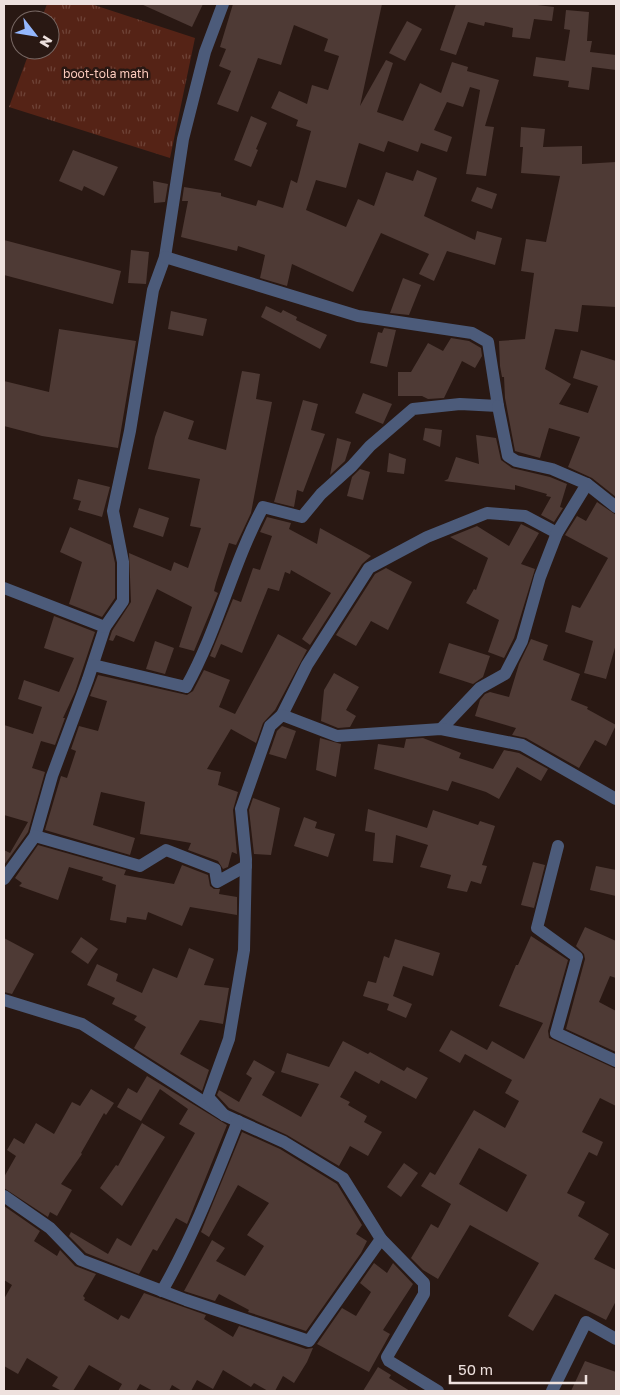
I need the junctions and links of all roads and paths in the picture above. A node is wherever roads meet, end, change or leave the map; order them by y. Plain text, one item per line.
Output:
1 (223, 4) edge
2 (164, 258) junction
3 (498, 406) junction
4 (587, 484) junction
5 (616, 508) edge
6 (557, 533) junction
7 (4, 588) edge
8 (105, 627) junction
9 (93, 665) junction
10 (282, 715) junction
11 (441, 729) junction
12 (616, 799) edge
13 (35, 836) junction
14 (558, 846) dead end
15 (246, 866) junction
16 (4, 879) edge
17 (4, 1000) edge
18 (616, 1061) edge
19 (224, 1115) junction
20 (238, 1121) junction
21 (4, 1196) edge
22 (381, 1239) junction
23 (162, 1291) junction
24 (616, 1339) edge
25 (438, 1391) edge
26 (552, 1391) edge

1 - 2 street
2 - 3 street
2 - 8 street
3 - 4 street
3 - 9 street
4 - 5 street
4 - 6 street
6 - 10 street
6 - 11 street
7 - 8 street
8 - 9 street
9 - 13 street
10 - 11 street
10 - 15 street
11 - 12 street
13 - 15 street
13 - 16 street
14 - 18 street
15 - 19 street
17 - 19 street
19 - 20 street
20 - 22 street
20 - 23 street
21 - 23 street
22 - 23 street
22 - 25 street
24 - 26 street

